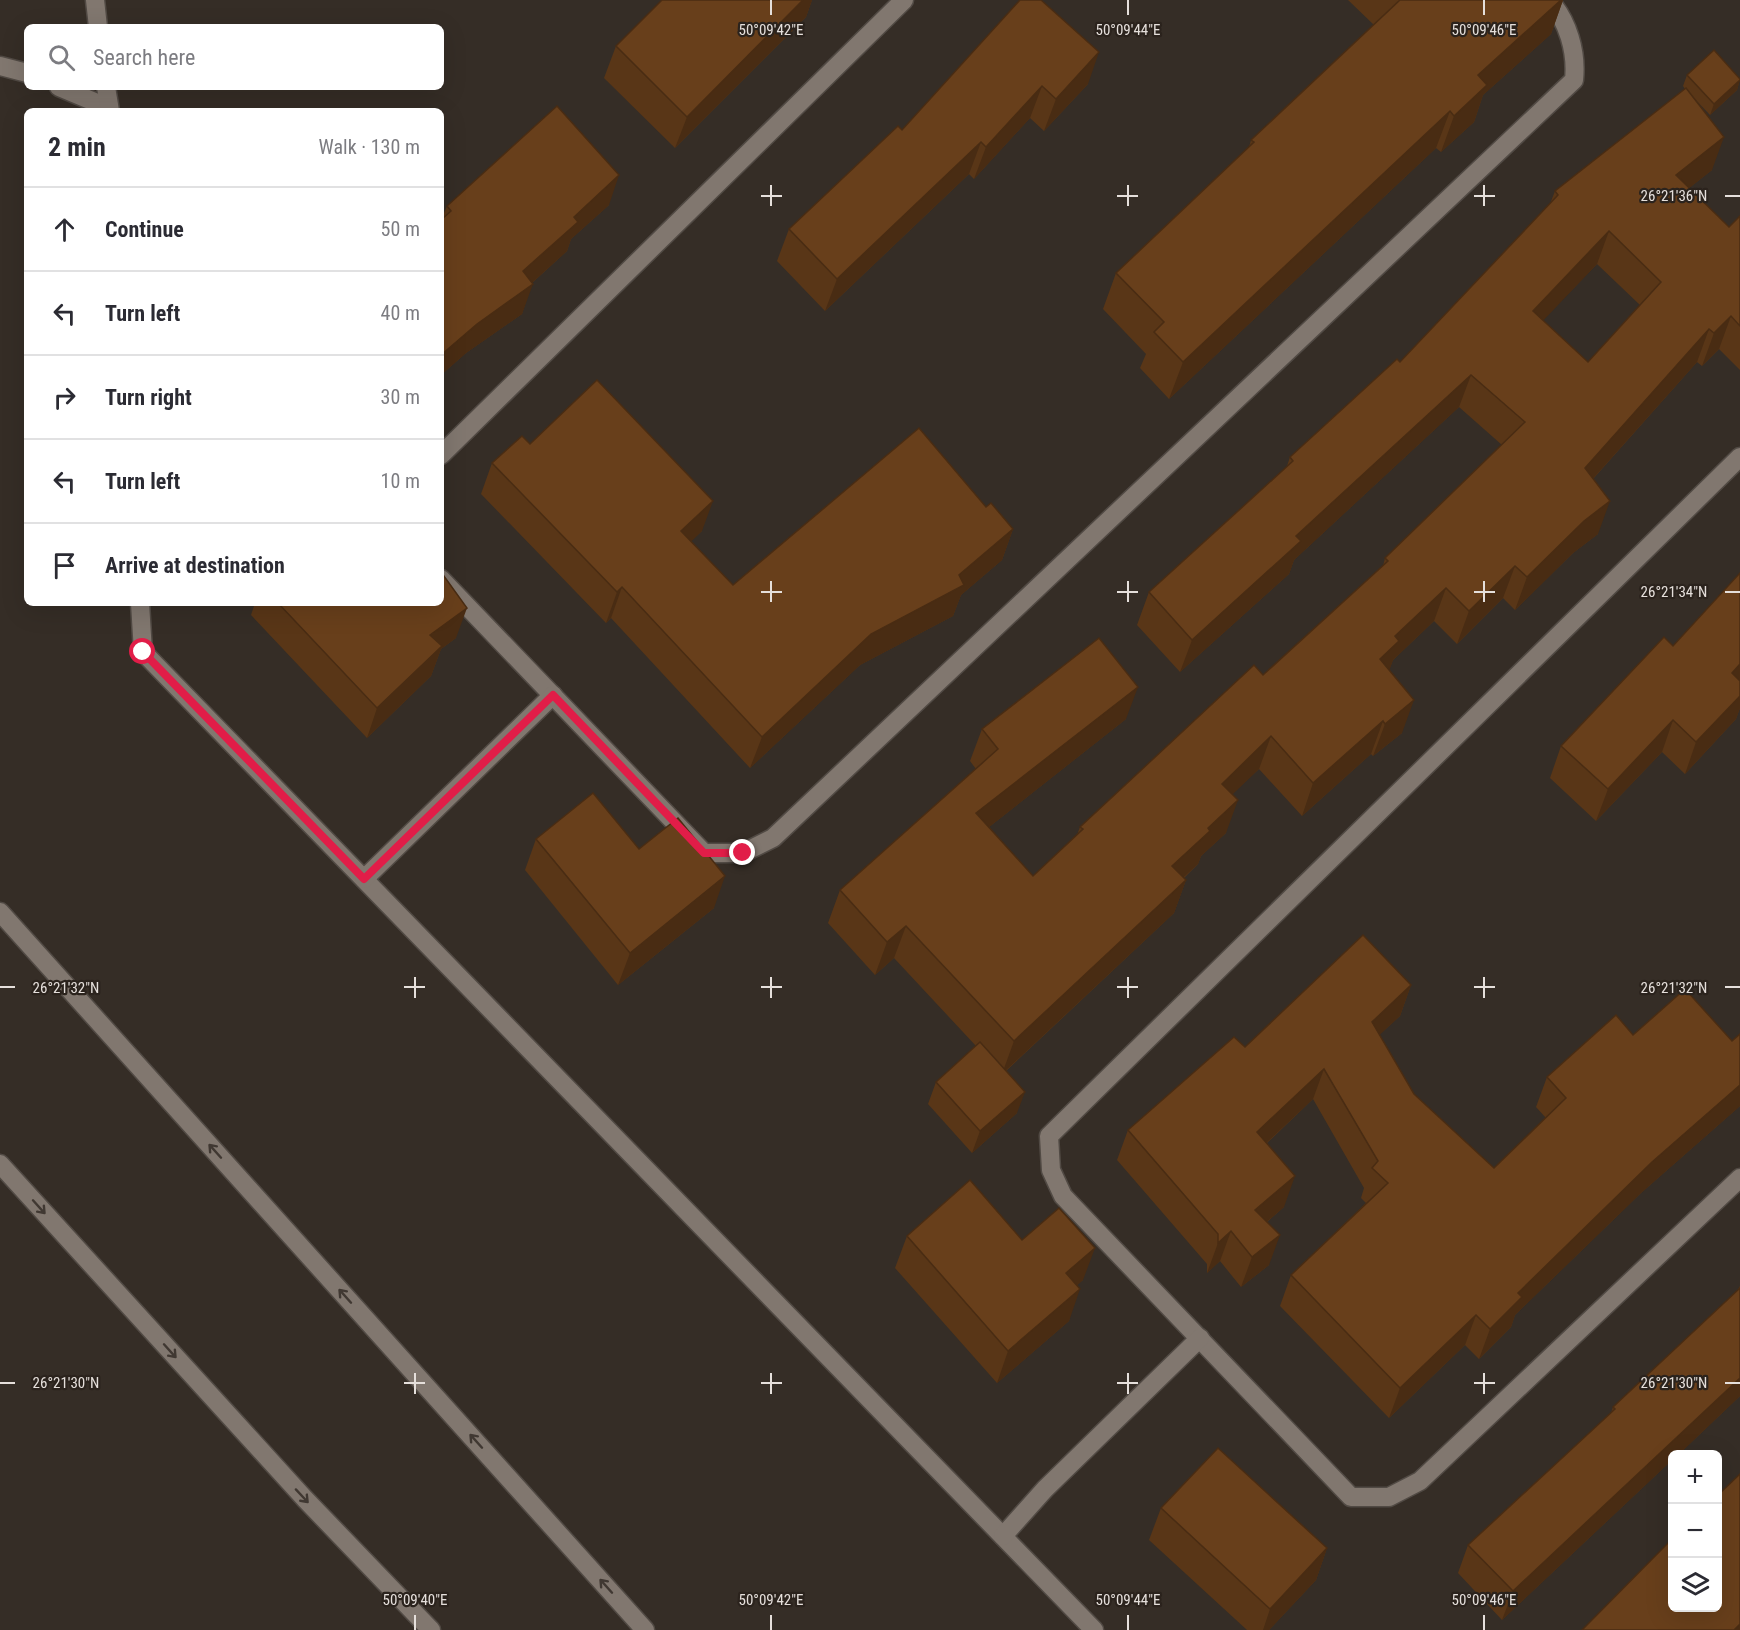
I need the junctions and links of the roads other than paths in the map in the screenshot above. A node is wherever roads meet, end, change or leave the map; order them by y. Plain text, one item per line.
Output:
1 (95, 0) edge
2 (904, 0) edge
3 (1549, 0) edge
4 (98, 24) edge
5 (0, 66) edge
6 (24, 72) edge
7 (66, 90) edge
8 (107, 90) edge
9 (106, 108) edge
10 (110, 108) edge
11 (444, 452) edge
12 (1740, 458) edge
13 (444, 582) edge
14 (140, 606) edge
15 (553, 695) junction
16 (364, 879) junction
17 (0, 912) edge
18 (0, 1164) edge
19 (1740, 1178) edge
20 (1200, 1338) junction
21 (1003, 1536) junction
22 (430, 1630) edge
23 (645, 1630) edge
24 (1094, 1630) edge

1 - 4 street
2 - 11 street
3 - 15 street
5 - 6 street
7 - 9 street
8 - 10 street
12 - 20 street
13 - 15 street
14 - 16 street
15 - 16 street
16 - 21 street
23 -> 17 street
18 -> 22 street
19 - 20 street
20 - 21 street
21 - 24 street

